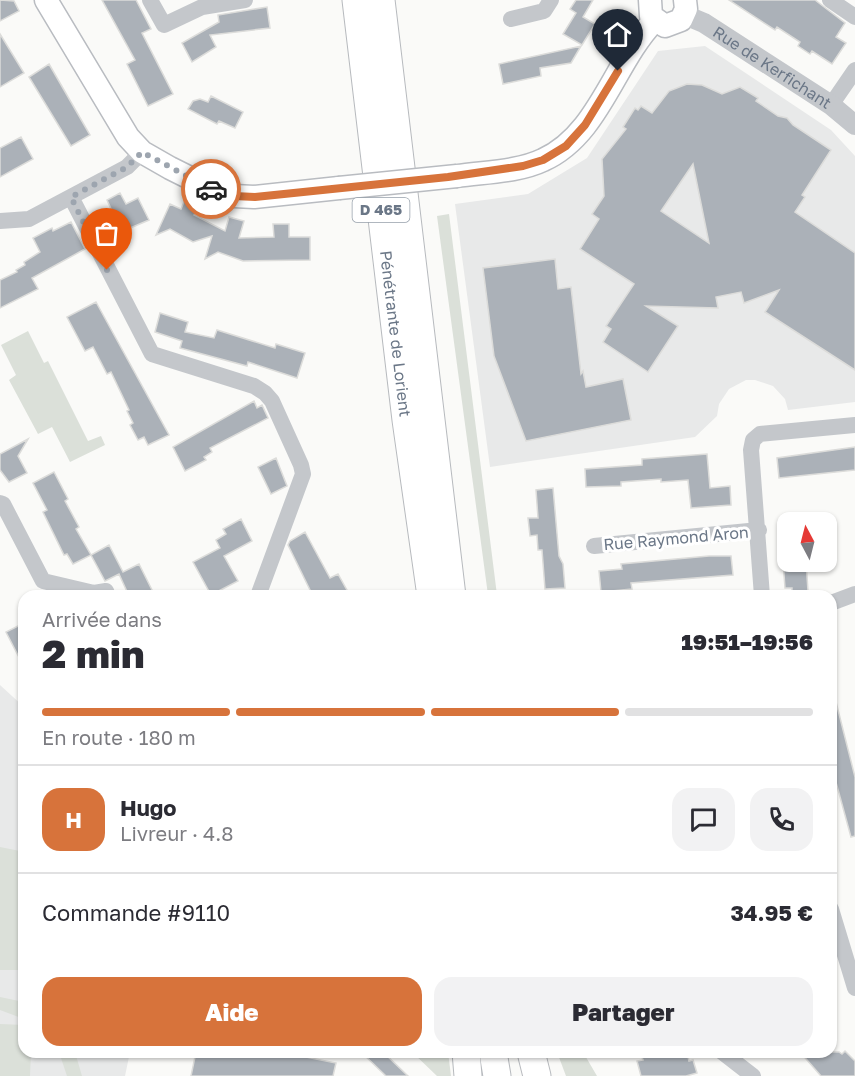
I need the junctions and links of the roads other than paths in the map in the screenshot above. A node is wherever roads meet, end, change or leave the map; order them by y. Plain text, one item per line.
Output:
1 (46, 0) edge
2 (150, 0) edge
3 (245, 0) edge
4 (356, 0) edge
5 (381, 0) edge
6 (551, 0) edge
7 (830, 0) edge
8 (202, 3) edge
9 (685, 7) edge
10 (652, 11) edge
11 (855, 17) edge
12 (511, 19) dead end
13 (855, 70) edge
14 (831, 105) junction
15 (855, 125) edge
16 (142, 152) junction
17 (71, 197) junction
18 (0, 221) edge
19 (406, 420) junction
20 (855, 425) edge
21 (0, 503) edge
22 (759, 530) junction
23 (594, 546) dead end
24 (81, 590) edge
25 (260, 590) edge
26 (422, 590) edge
27 (430, 590) edge
28 (451, 590) edge
29 (762, 590) edge
30 (855, 594) edge
31 (837, 601) edge
32 (837, 929) edge
33 (855, 988) edge
34 (466, 1058) edge
35 (494, 1058) edge
36 (512, 1058) edge
37 (532, 1058) edge
38 (730, 1058) edge
39 (468, 1076) edge
40 (497, 1076) edge
41 (515, 1076) edge
42 (537, 1076) edge
43 (753, 1076) edge

1 - 16 main road
2 - 8 street
3 - 8 street
4 - 19 highway, Pénétrante de Lorient / D 465
5 - 28 highway, Pénétrante de Lorient / D 465
6 - 12 street
7 - 11 street
9 - 10 main road
9 - 14 street, Rue de Kerfichant
10 - 16 main road, bridge
13 - 14 street
14 - 15 street, Rue de Kerfichant
16 - 17 street
17 - 18 street
17 - 25 street
19 - 26 highway
19 - 27 highway, Pénétrante de Lorient / D 465
20 - 22 street
21 - 24 street
22 - 23 street, Rue Raymond Aron
22 - 29 street
30 - 31 street
32 - 33 street
34 - 39 highway
35 - 40 highway
36 - 41 highway
37 - 42 highway
38 - 43 street

